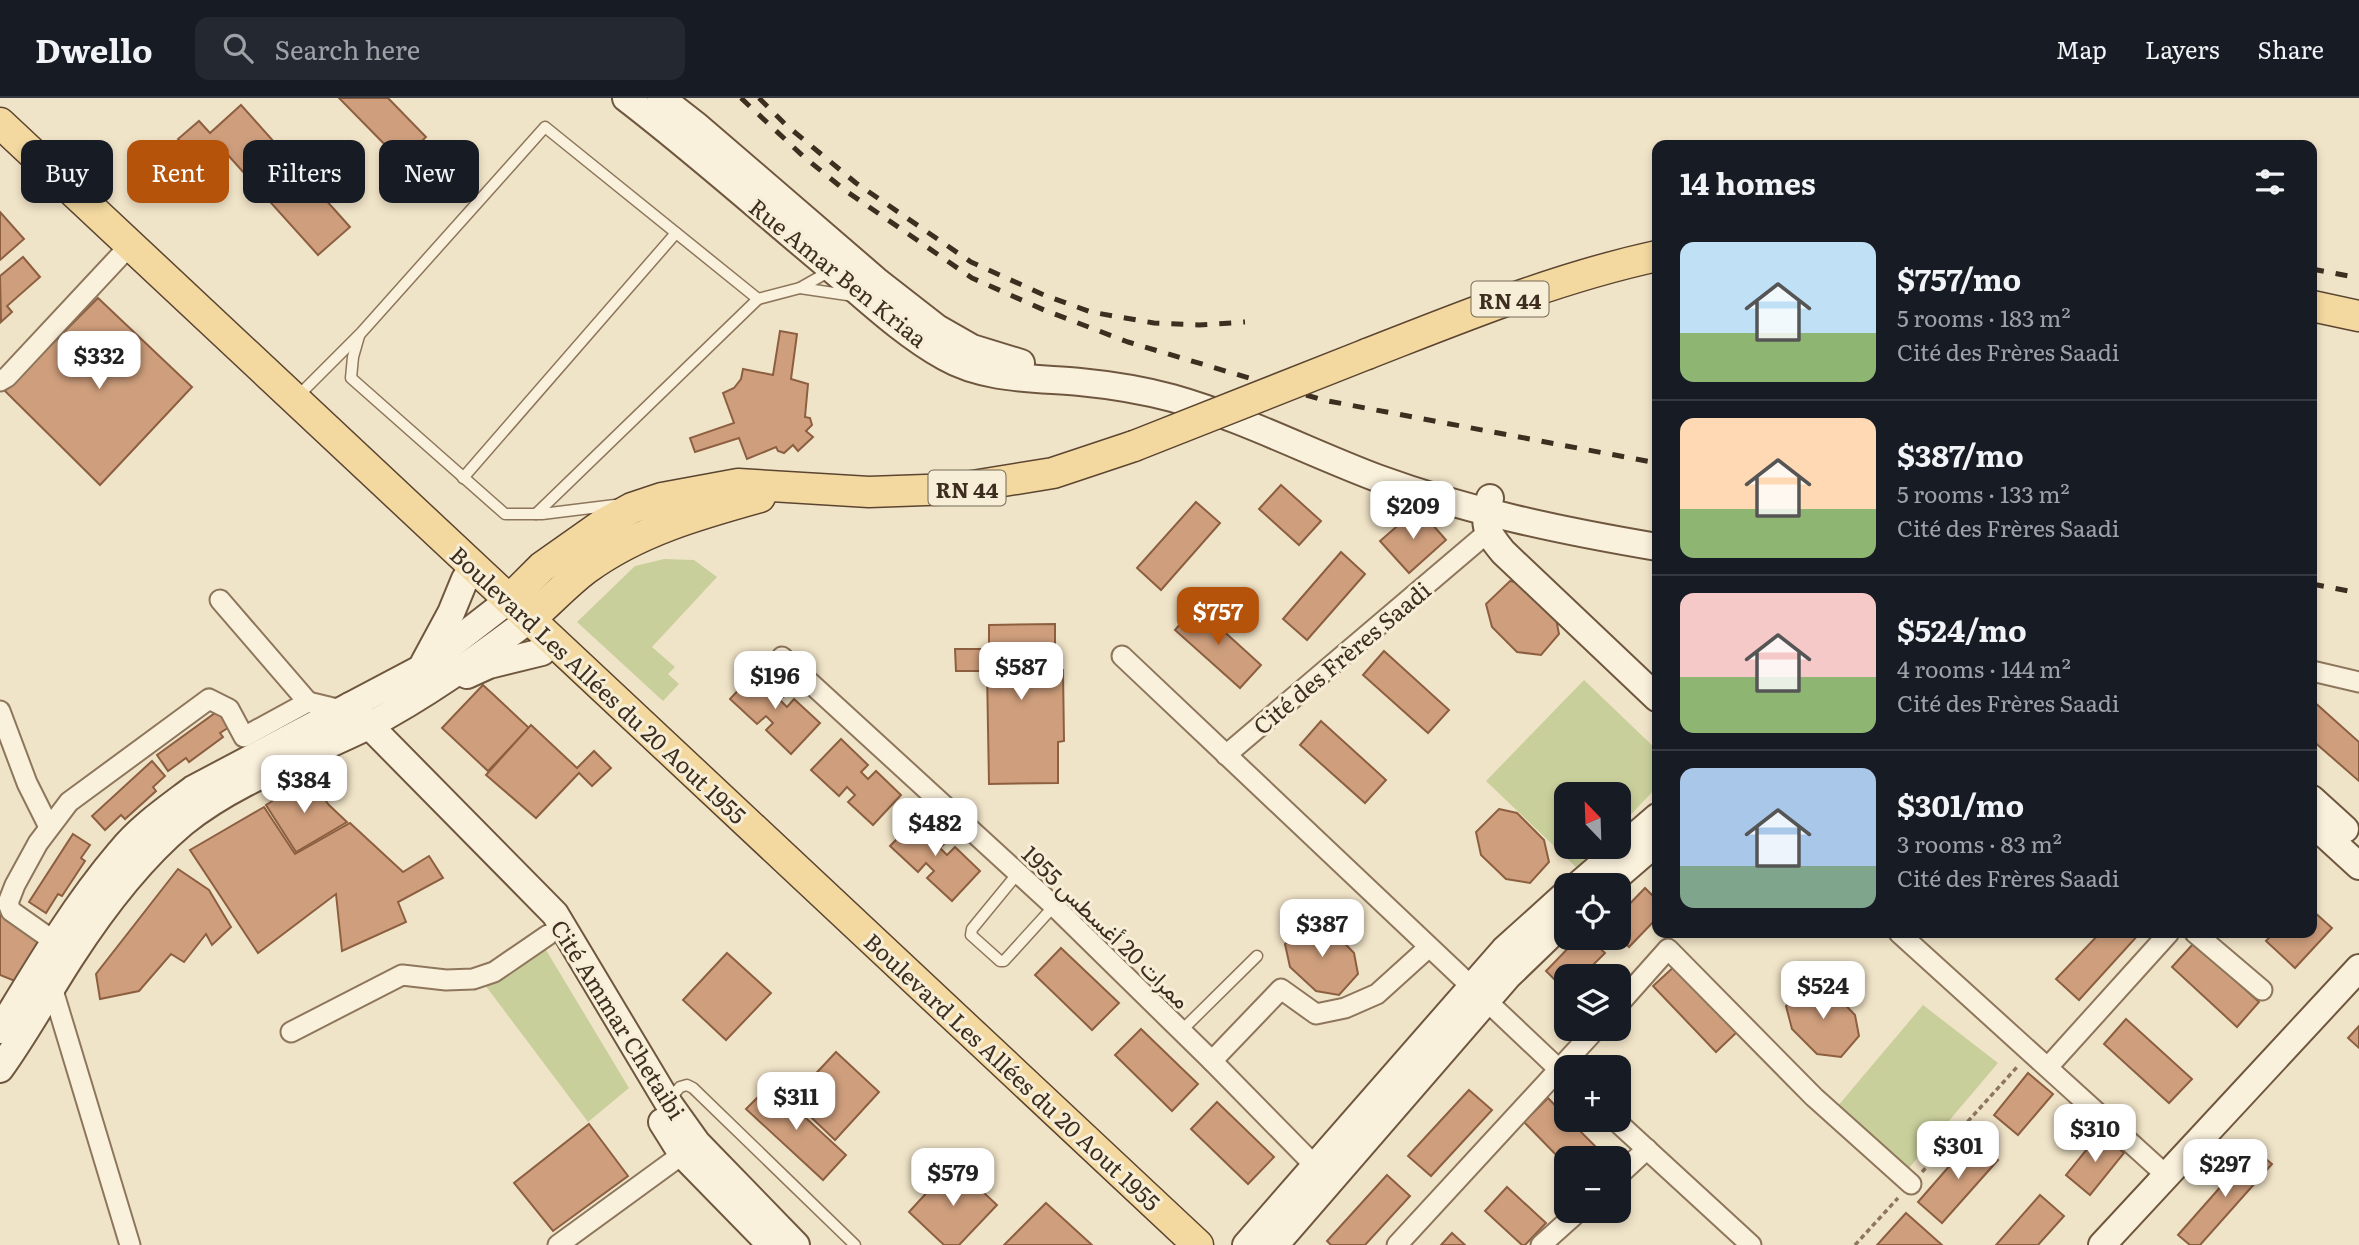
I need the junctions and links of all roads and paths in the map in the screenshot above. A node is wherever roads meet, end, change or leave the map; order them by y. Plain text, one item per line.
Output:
1 (626, 98) edge
2 (661, 98) edge
3 (0, 123) edge
4 (0, 144) edge
5 (676, 233) junction
6 (120, 256) junction
7 (1652, 257) edge
8 (840, 262) junction
9 (800, 288) junction
10 (865, 298) junction
11 (758, 299) junction
12 (2317, 307) edge
13 (2359, 316) edge
14 (361, 333) junction
15 (2, 375) edge
16 (1080, 382) junction
17 (295, 399) junction
18 (463, 478) junction
19 (794, 488) junction
20 (662, 498) junction
21 (536, 514) junction
22 (1488, 514) junction
23 (1652, 531) edge
24 (1652, 546) edge
25 (565, 586) junction
26 (220, 600) dead end
27 (502, 603) junction
28 (551, 649) junction
29 (1122, 656) dead end
30 (782, 657) dead end
31 (420, 669) junction
32 (2317, 672) edge
33 (2359, 682) edge
34 (1652, 693) edge
35 (421, 696) junction
36 (308, 702) junction
37 (0, 711) edge
38 (350, 717) junction
39 (1226, 755) junction
40 (2317, 804) edge
41 (1652, 821) edge
42 (49, 827) junction
43 (2317, 827) edge
44 (464, 833) junction
45 (2359, 842) edge
46 (1652, 846) edge
47 (2359, 866) edge
48 (1018, 873) junction
49 (1592, 873) edge
50 (1621, 873) edge
51 (1554, 905) edge
52 (1054, 906) junction
53 (1554, 932) edge
54 (548, 935) junction
55 (1905, 938) edge
56 (2164, 938) edge
57 (2201, 938) edge
58 (55, 942) junction
59 (1429, 947) junction
60 (1256, 956) dead end
61 (2359, 968) edge
62 (52, 987) junction
63 (2262, 990) dead end
64 (1631, 991) edge
65 (1479, 995) junction
66 (0, 1030) edge
67 (1180, 1031) junction
68 (291, 1032) dead end
69 (1587, 1041) edge
70 (2031, 1051) junction
71 (1576, 1055) edge
72 (1212, 1061) junction
73 (1554, 1064) edge
74 (2048, 1067) junction
75 (0, 1069) edge
76 (1554, 1081) edge
77 (667, 1101) junction
78 (1628, 1132) edge
79 (690, 1148) junction
80 (1647, 1149) junction
81 (1631, 1164) edge
82 (1322, 1173) junction
83 (2166, 1176) junction
84 (1911, 1184) junction
85 (1566, 1223) edge
86 (758, 1241) edge
87 (130, 1245) edge
88 (558, 1245) edge
89 (796, 1245) edge
90 (855, 1245) edge
91 (1176, 1245) edge
92 (1198, 1245) edge
93 (1246, 1245) edge
94 (1275, 1245) edge
95 (1398, 1245) edge
96 (1541, 1245) edge
97 (1751, 1245) edge
98 (1855, 1245) edge
99 (2102, 1245) edge

1 - 8 main road, Rue Amar Ben Kriaa
2 - 8 main road, Rue Amar Ben Kriaa
3 - 17 main road, Boulevard Les Allées du 20 Aout 1955
4 - 6 main road, Boulevard Les Allées du 20 Aout 1955
5 - 11 lane
5 - 14 lane
5 - 18 lane
6 - 15 street
6 - 27 main road, Boulevard Les Allées du 20 Aout 1955
7 - 19 main road, RN 44, bridge
8 - 9 lane
8 - 10 main road, Rue Amar Ben Kriaa
8 - 16 main road, Rue Amar Ben Kriaa
9 - 10 lane
9 - 11 lane
10 - 16 main road, Rue Amar Ben Kriaa
11 - 21 lane
12 - 13 main road
14 - 17 lane
14 - 18 lane
16 - 22 main road, Rue Amar Ben Kriaa
17 - 27 main road, Boulevard Les Allées du 20 Aout 1955
18 - 21 lane
19 - 20 main road
19 - 25 main road
20 - 21 lane
20 - 27 main road
22 - 23 main road
22 - 24 main road
22 - 34 main road
22 - 39 street, Cité des Frères Saadi
25 - 27 main road
25 - 28 main road
26 - 36 street
27 - 28 main road, Boulevard Les Allées du 20 Aout 1955
27 - 31 main road
27 - 31 main road
27 - 35 main road
28 - 35 main road
28 - 91 main road, Boulevard Les Allées du 20 Aout 1955
28 - 92 main road, Boulevard Les Allées du 20 Aout 1955
29 - 39 street
30 - 48 street, ممرات 20 أغسطس 1955
31 - 38 main road
32 - 33 street
35 - 38 main road
36 - 38 street
36 - 42 street
37 - 42 street
38 - 44 main road, Cité Ammar Chetaibi
38 - 58 main road
38 - 62 main road
39 - 59 street
40 - 45 main road
41 - 49 main road
42 - 58 street
43 - 47 main road
44 - 54 main road, Cité Ammar Chetaibi
44 - 77 main road, Cité Ammar Chetaibi
46 - 50 main road
48 - 52 street, ممرات 20 أغسطس 1955
48 - 52 lane
51 - 65 main road
52 - 67 street, ممرات 20 أغسطس 1955
53 - 65 main road
54 - 68 street, Cité Ammar Chetaibi
54 - 79 main road, Cité Ammar Chetaibi
55 - 70 street
56 - 74 street
57 - 63 street
58 - 66 main road
59 - 65 street
59 - 72 street
60 - 67 lane
61 - 83 main road
62 - 75 main road
62 - 87 street
64 - 84 street
65 - 73 street
65 - 82 main road
67 - 72 street, ممرات 20 أغسطس 1955
69 - 71 street
70 - 74 street
70 - 84 path
72 - 82 street, ممرات 20 أغسطس 1955
74 - 83 street
76 - 95 street
77 - 79 main road, Cité Ammar Chetaibi
77 - 90 lane
78 - 80 street
79 - 86 main road, Cité Ammar Chetaibi
79 - 88 street
79 - 89 main road, Cité Ammar Chetaibi
80 - 81 street
80 - 97 street
82 - 93 main road
82 - 94 main road
83 - 99 main road
84 - 98 path
85 - 96 street

